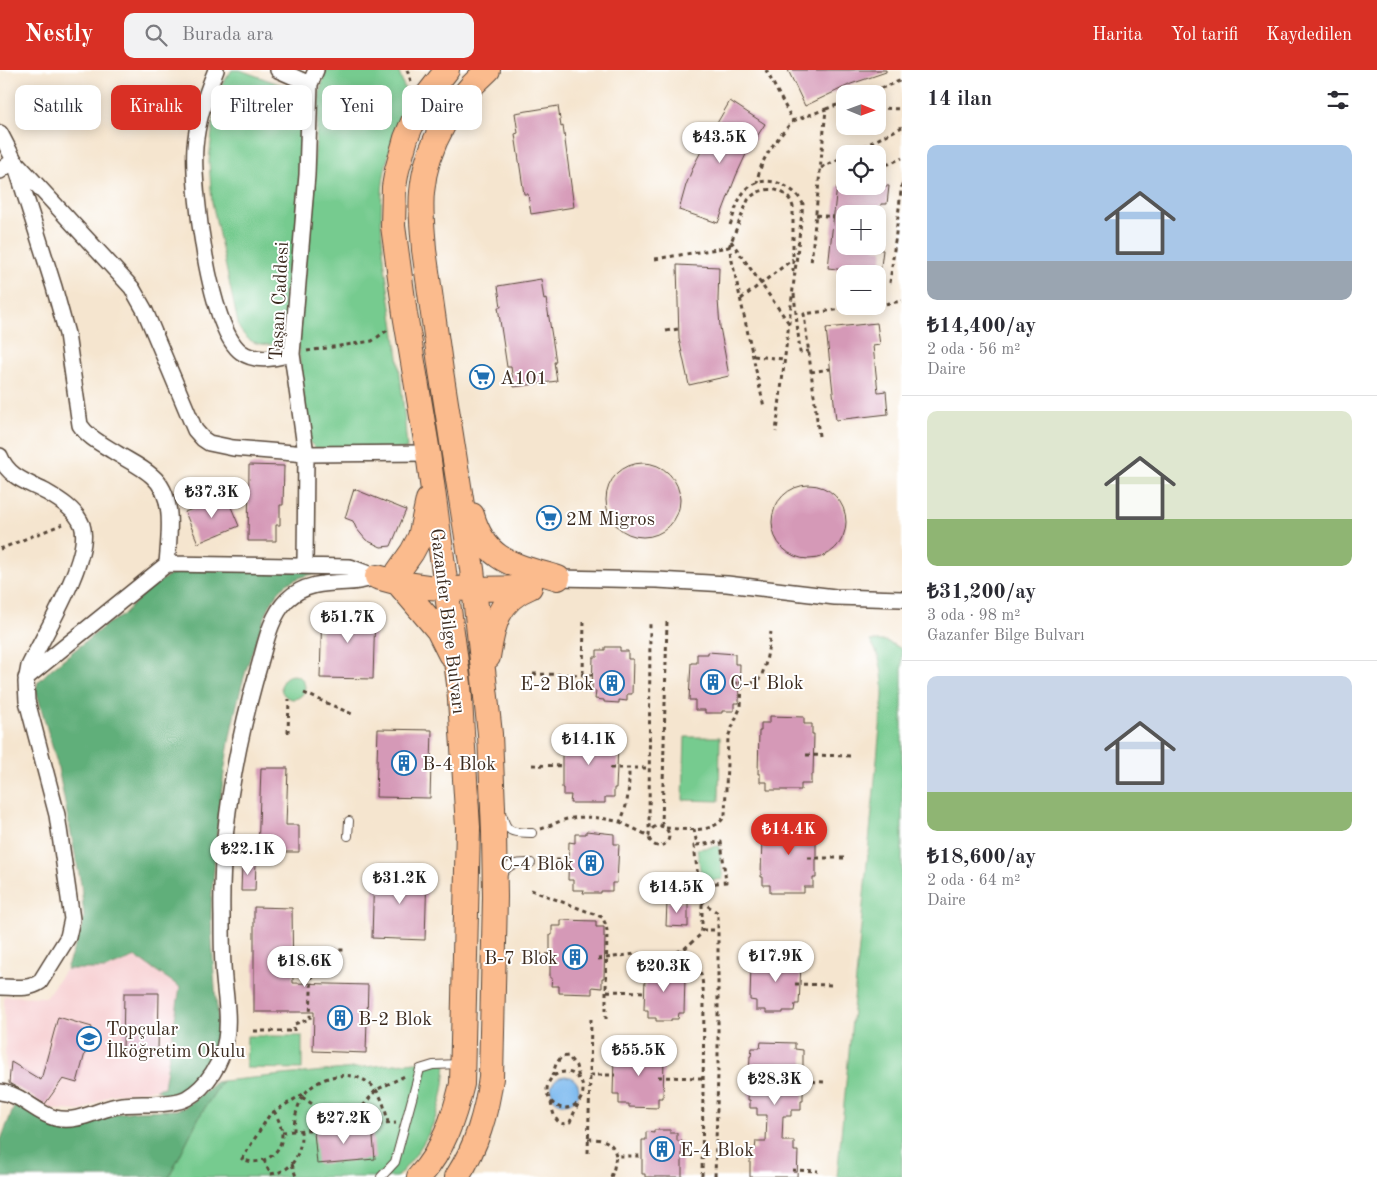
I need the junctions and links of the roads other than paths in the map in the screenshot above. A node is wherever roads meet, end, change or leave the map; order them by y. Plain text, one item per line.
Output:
1 (216, 70) edge
2 (278, 70) edge
3 (447, 70) edge
4 (488, 70) edge
5 (313, 77) edge
6 (0, 133) edge
7 (14, 160) junction
8 (0, 172) edge
9 (292, 354) junction
10 (452, 446) junction
11 (428, 453) junction
12 (306, 454) junction
13 (0, 456) edge
14 (432, 481) junction
15 (167, 564) junction
16 (305, 565) junction
17 (391, 577) junction
18 (527, 578) junction
19 (558, 578) joint
20 (445, 579) junction
21 (473, 579) junction
22 (902, 599) edge
23 (26, 678) junction
24 (484, 681) junction
25 (459, 684) junction
26 (490, 734) junction
27 (349, 821) dead end
28 (532, 833) road end
29 (348, 836) dead end
30 (531, 861) road end
31 (0, 987) edge
32 (493, 992) junction
33 (464, 1064) junction
34 (0, 1092) edge
35 (381, 1177) edge
36 (419, 1177) edge
37 (458, 1177) edge

1 - 9 street
2 - 5 street
3 - 11 main road, Gazanfer Bilge Bulvarı
4 - 10 main road
5 - 9 street, Taşan Caddesi
6 - 7 street
7 - 8 street
7 - 12 street
7 - 15 street
9 - 12 street, Taşan Caddesi
10 - 18 main road
10 - 21 main road, Gazanfer Bilge Bulvarı
11 - 12 street
11 - 14 main road, Gazanfer Bilge Bulvarı
12 - 16 street, Taşan Caddesi
13 - 23 street
14 - 17 main road
14 - 20 main road, Gazanfer Bilge Bulvarı
15 - 16 street
15 - 23 street
16 - 17 street
17 - 20 main road
17 - 25 main road
17 - 34 street
18 - 19 main road
18 - 21 main road
18 - 24 main road
19 - 22 street
20 - 21 main road
20 - 25 main road, Gazanfer Bilge Bulvarı
21 - 24 main road, Gazanfer Bilge Bulvarı
23 - 31 street
24 - 26 main road, Gazanfer Bilge Bulvarı
25 - 33 main road, Gazanfer Bilge Bulvarı
26 - 28 lane
26 - 32 main road, Gazanfer Bilge Bulvarı
27 - 29 lane
30 - 32 lane
32 - 37 main road, Gazanfer Bilge Bulvarı
33 - 35 lane
33 - 36 main road, Gazanfer Bilge Bulvarı

